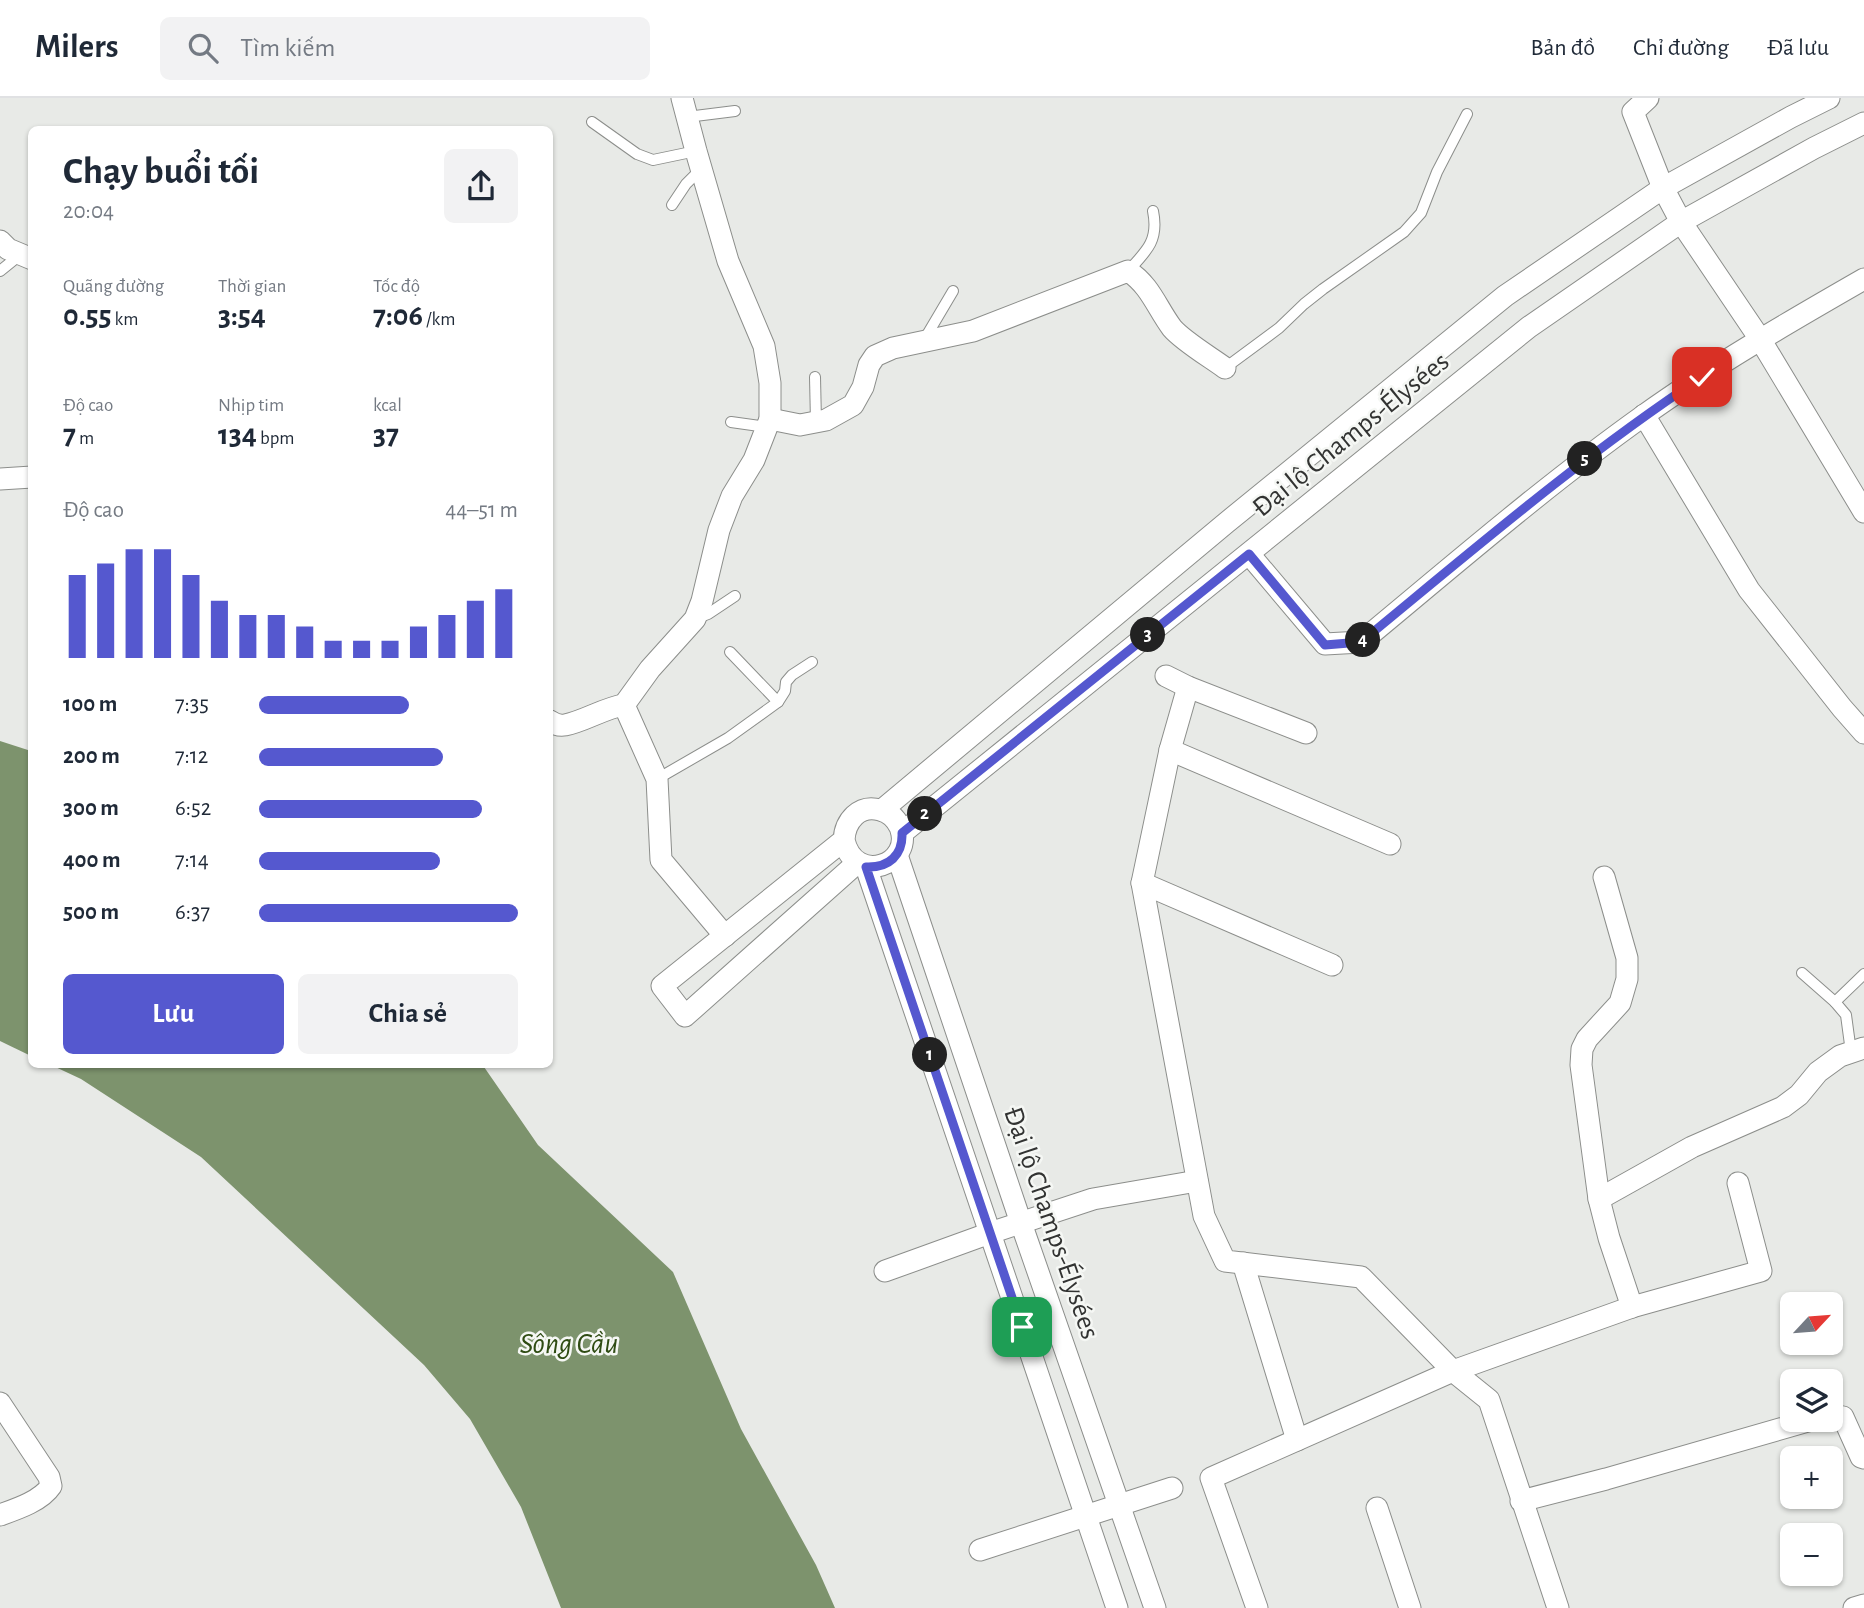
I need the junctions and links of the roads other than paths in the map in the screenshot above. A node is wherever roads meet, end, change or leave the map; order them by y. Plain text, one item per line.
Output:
1 (1648, 98) edge
2 (1829, 98) edge
3 (685, 107) edge
4 (735, 111) dead end
5 (1467, 114) dead end
6 (592, 122) dead end
7 (1864, 123) edge
8 (698, 160) junction
9 (1663, 188) junction
10 (672, 205) dead end
11 (1153, 212) dead end
12 (1681, 222) junction
13 (0, 241) edge
14 (26, 257) edge
15 (0, 271) edge
16 (1128, 271) junction
17 (1864, 279) edge
18 (953, 291) dead end
19 (1760, 339) junction
20 (923, 342) junction
21 (1225, 368) joint
22 (815, 377) dead end
23 (1644, 415) junction
24 (731, 422) dead end
25 (816, 422) junction
26 (768, 423) junction
27 (28, 477) edge
28 (0, 479) edge
29 (1864, 512) edge
30 (1249, 554) junction
31 (735, 596) dead end
32 (695, 619) junction
33 (730, 652) dead end
34 (812, 662) dead end
35 (1166, 676) dead end
36 (1188, 687) junction
37 (778, 702) junction
38 (624, 705) junction
39 (553, 723) edge
40 (1306, 733) dead end
41 (1864, 733) edge
42 (1170, 750) junction
43 (657, 779) junction
44 (882, 810) junction
45 (902, 833) junction
46 (844, 841) junction
47 (1390, 844) dead end
48 (897, 855) junction
49 (862, 865) junction
50 (1604, 877) dead end
51 (1142, 883) junction
52 (725, 936) junction
53 (1332, 965) dead end
54 (1802, 973) dead end
55 (1864, 974) edge
56 (1835, 1002) junction
57 (1858, 1050) edge
58 (1197, 1181) junction
59 (1738, 1183) dead end
60 (1599, 1199) junction
61 (1021, 1223) junction
62 (990, 1233) junction
63 (1243, 1263) junction
64 (886, 1270) dead end
65 (1632, 1307) junction
66 (1453, 1371) junction
67 (0, 1403) edge
68 (1843, 1418) edge
69 (1780, 1429) edge
70 (1297, 1440) junction
71 (1864, 1458) edge
72 (1172, 1488) dead end
73 (1521, 1501) junction
74 (1119, 1504) junction
75 (1377, 1508) dead end
76 (0, 1515) edge
77 (1085, 1515) junction
78 (980, 1550) dead end
79 (1864, 1605) edge
80 (1117, 1608) edge
81 (1155, 1608) edge
82 (1257, 1608) edge
83 (1410, 1608) edge
84 (1558, 1608) edge
85 (1854, 1608) edge

1 - 9 street
2 - 9 street, Đại lộ Champs-Élysées
3 - 4 lane
3 - 8 street
5 - 21 lane
6 - 8 lane
7 - 12 street, Đại lộ Champs-Élysées
8 - 10 lane
8 - 26 street
9 - 12 street
9 - 44 street, Đại lộ Champs-Élysées
11 - 16 lane
12 - 19 street
12 - 30 street, Đại lộ Champs-Élysées
13 - 14 street
14 - 15 lane
16 - 20 street
16 - 21 street
17 - 19 street
18 - 20 lane
19 - 23 street
19 - 29 street
20 - 25 street
22 - 25 lane
23 - 30 street
23 - 41 street
24 - 26 lane
25 - 26 street
26 - 32 street
27 - 28 street
30 - 45 street, Đại lộ Champs-Élysées
31 - 32 lane
32 - 38 street
33 - 37 lane
34 - 37 lane
35 - 36 street
36 - 40 street
36 - 42 street
37 - 43 lane
38 - 39 street
38 - 43 street
42 - 47 street
42 - 51 street
43 - 52 street
44 - 45 street
44 - 46 street, Đại lộ Champs-Élysées
45 - 48 street
46 - 49 street
46 - 52 street, Đại lộ Champs-Élysées
48 - 49 street
48 - 61 street, Đại lộ Champs-Élysées
49 - 52 street, Đại lộ Champs-Élysées
49 - 62 street
50 - 60 street
51 - 53 street
51 - 58 street
54 - 56 lane
55 - 56 lane
56 - 57 lane
57 - 60 street
58 - 61 street
58 - 63 street
59 - 65 street
60 - 65 street
61 - 62 street
61 - 74 street, Đại lộ Champs-Élysées
62 - 64 street
62 - 77 street
63 - 66 street
63 - 70 street
65 - 66 street
66 - 70 street
66 - 73 street
67 - 76 street
68 - 71 street
69 - 73 street
70 - 82 street
72 - 74 street
73 - 84 street
74 - 77 street
74 - 81 street, Đại lộ Champs-Élysées
75 - 83 street
77 - 78 street
77 - 80 street
79 - 85 street

